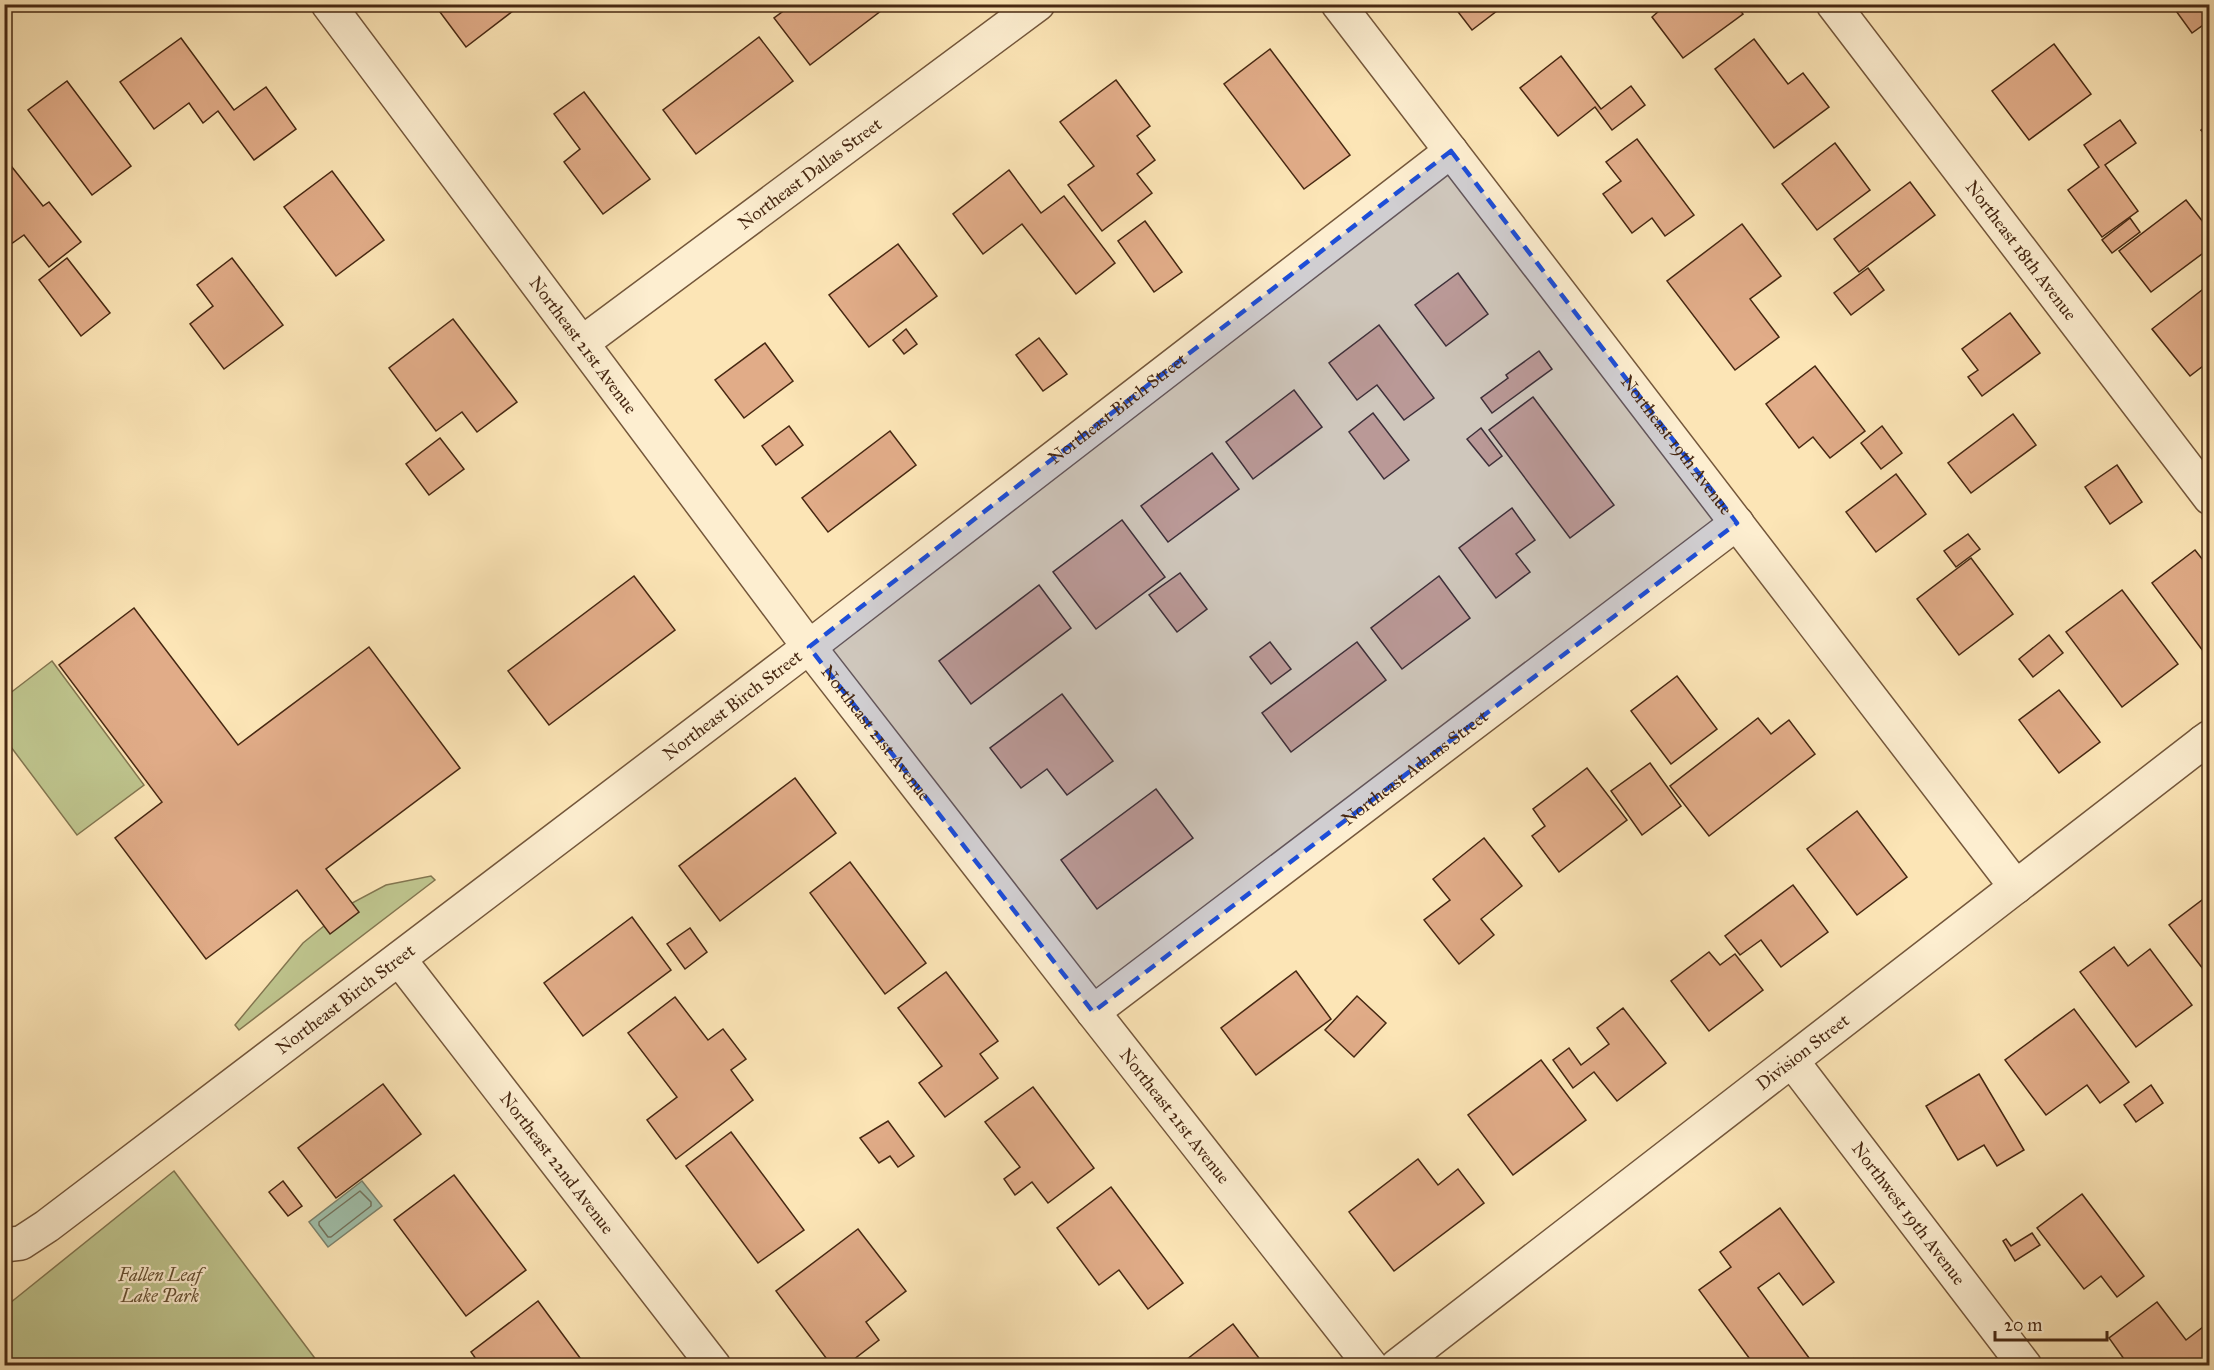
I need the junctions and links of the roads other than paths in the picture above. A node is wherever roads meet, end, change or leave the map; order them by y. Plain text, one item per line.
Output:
1 (328, 4) edge
2 (1038, 4) edge
3 (1338, 4) edge
4 (1833, 4) edge
5 (1451, 151) junction
6 (582, 343) junction
7 (2210, 498) edge
8 (1737, 523) junction
9 (809, 647) junction
10 (2207, 743) edge
11 (2016, 887) junction
12 (399, 959) junction
13 (1093, 1012) junction
14 (1792, 1061) junction
15 (4, 1245) edge
16 (714, 1365) edge
17 (1371, 1365) edge
18 (1397, 1365) edge
19 (2025, 1365) edge

1 - 6 street, Northeast 21st Avenue
2 - 6 street, Northeast Dallas Street
3 - 5 street, Northeast 19th Avenue
4 - 7 street, Northeast 18th Avenue
5 - 8 street, Northeast 19th Avenue
5 - 9 street, Northeast Birch Street
6 - 9 street, Northeast 21st Avenue
8 - 11 street, Northeast 19th Avenue
8 - 13 street, Northeast Adams Street
9 - 12 street, Northeast Birch Street
9 - 13 street, Northeast 21st Avenue
10 - 11 street, Division Street
11 - 14 street, Division Street
12 - 15 street, Northeast Birch Street
12 - 16 street, Northeast 22nd Avenue
13 - 17 street, Northeast 21st Avenue
14 - 18 street, Division Street
14 - 19 street, Northwest 19th Avenue

